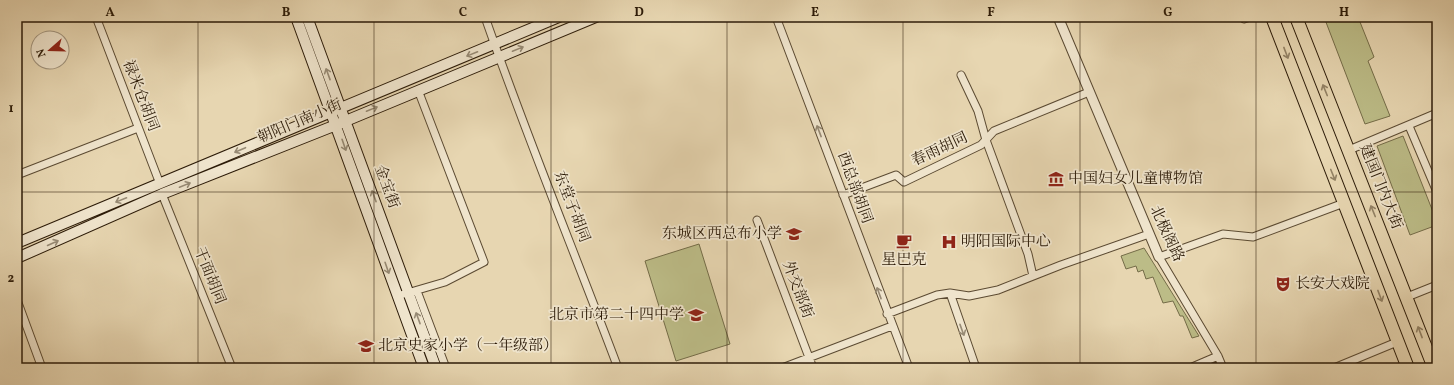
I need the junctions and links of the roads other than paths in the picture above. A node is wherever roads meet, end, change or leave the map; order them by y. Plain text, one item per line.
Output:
1 (96, 17) edge
2 (296, 17) edge
3 (308, 17) edge
4 (485, 17) edge
5 (559, 17) edge
6 (596, 17) edge
7 (776, 17) edge
8 (1272, 17) edge
9 (1296, 17) edge
10 (1061, 18) edge
11 (494, 44) junction
12 (498, 57) junction
13 (961, 75) dead end
14 (418, 90) junction
15 (1089, 92) junction
16 (336, 110) junction
17 (1437, 113) edge
18 (346, 120) junction
19 (336, 125) junction
20 (1410, 126) junction
21 (138, 128) junction
22 (986, 140) junction
23 (1349, 150) junction
24 (17, 175) edge
25 (160, 184) junction
26 (1437, 192) edge
27 (162, 194) junction
28 (843, 195) junction
29 (1344, 203) junction
30 (757, 220) dead end
31 (1149, 234) junction
32 (17, 243) edge
33 (1159, 257) junction
34 (17, 258) edge
35 (1033, 276) junction
36 (1437, 285) edge
37 (413, 292) junction
38 (950, 293) junction
39 (397, 296) junction
40 (1407, 297) junction
41 (17, 300) edge
42 (887, 314) junction
43 (892, 326) junction
44 (1397, 342) junction
45 (1218, 356) junction
46 (810, 359) junction
47 (42, 368) edge
48 (232, 368) edge
49 (424, 368) edge
50 (436, 368) edge
51 (446, 368) edge
52 (618, 368) edge
53 (782, 368) edge
54 (813, 368) edge
55 (909, 368) edge
56 (976, 368) edge
57 (1190, 368) edge
58 (1223, 368) edge
59 (1334, 368) edge
60 (1408, 368) edge
61 (1434, 368) edge

1 - 21 street, 禄米仓胡同
2 - 16 main road, 金宝街
16 -> 3 main road, 金宝街
4 - 11 street, 东堂子胡同
5 - 11 main road, 朝阳门南小街
12 -> 6 main road, 朝阳门南小街
28 -> 7 street, 西总部胡同
8 -> 29 highway
23 -> 9 highway, 建国门内大街
10 - 15 street, 北极阁路
11 - 12 street, 东堂子胡同
11 -> 16 main road, 朝阳门南小街
12 - 14 main road, 朝阳门南小街
12 - 52 street, 东堂子胡同
13 - 22 street
18 -> 14 main road, 朝阳门南小街
14 - 37 street
15 - 22 street, 春雨胡同
15 - 31 street, 北极阁路
16 - 18 main road, 金宝街
16 - 19 main road, 金宝街
16 -> 25 main road, 朝阳门南小街
17 - 20 street
18 - 19 main road, 朝阳门南小街
37 -> 18 main road, 金宝街
27 -> 19 main road, 朝阳门南小街
19 -> 39 main road, 金宝街
20 - 23 street
20 - 26 street
21 - 24 street
21 - 25 street, 禄米仓胡同
22 - 28 street, 春雨胡同
22 - 35 street
40 -> 23 highway, 建国门内大街
25 -> 32 main road, 朝阳门南小街
34 -> 27 main road, 朝阳门南小街
27 - 48 street, 干面胡同
42 -> 28 street, 西总部胡同
29 - 33 street
29 -> 44 highway
30 - 46 street, 外交部街
31 - 33 street, 北极阁路
31 - 35 street
33 - 45 street, 北极阁路
35 - 38 street
36 - 40 street
37 - 39 street
50 -> 37 main road, 金宝街
37 - 51 street
38 - 42 street
38 -> 56 street
39 - 49 main road, 金宝街
61 -> 40 highway, 建国门内大街
41 - 47 street
42 - 43 street, 西总部胡同
43 - 46 street
43 - 55 street, 西总部胡同
44 - 59 street
44 - 60 highway
45 - 57 street
45 - 58 street, 北极阁路
46 - 53 street
46 - 54 street, 外交部街

